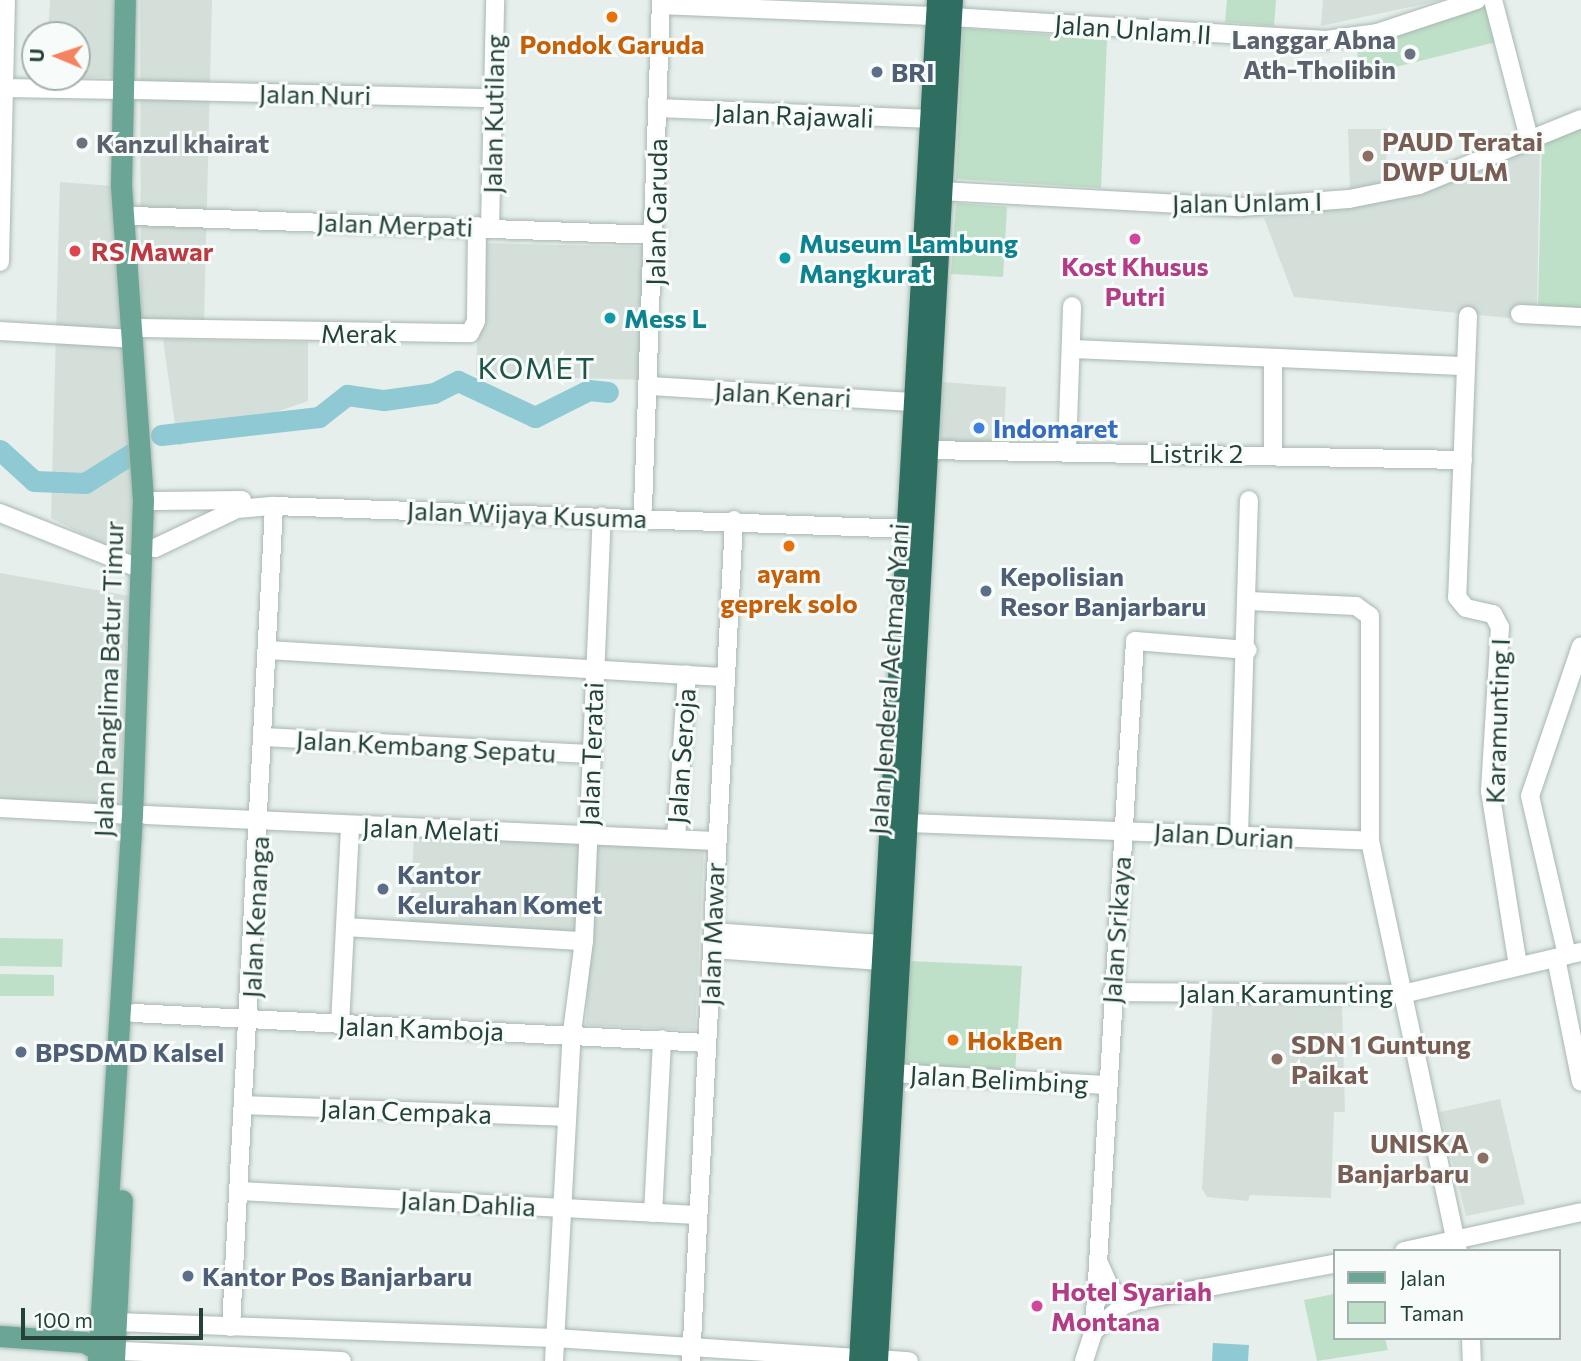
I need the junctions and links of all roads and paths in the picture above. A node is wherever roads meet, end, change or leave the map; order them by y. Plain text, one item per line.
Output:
1 (6, 0) edge
2 (495, 0) edge
3 (1477, 0) edge
4 (1493, 0) edge
5 (131, 3) edge
6 (661, 3) edge
7 (944, 8) edge
8 (5, 88) junction
9 (129, 90) junction
10 (494, 98) junction
11 (659, 108) junction
12 (930, 119) junction
13 (1581, 119) edge
14 (1530, 138) junction
15 (1, 173) edge
16 (941, 191) junction
17 (134, 216) junction
18 (484, 227) junction
19 (930, 233) junction
20 (657, 236) junction
21 (0, 262) edge
22 (1072, 306) dead end
23 (926, 313) junction
24 (1520, 314) dead end
25 (1468, 316) dead end
26 (1581, 317) edge
27 (0, 331) edge
28 (136, 333) junction
29 (1071, 349) junction
30 (1273, 358) junction
31 (1464, 366) junction
32 (651, 386) junction
33 (915, 402) junction
34 (928, 450) junction
35 (1067, 452) junction
36 (1273, 454) junction
37 (1463, 460) junction
38 (1249, 500) dead end
39 (155, 501) junction
40 (274, 506) junction
41 (449, 507) junction
42 (643, 508) junction
43 (0, 513) edge
44 (602, 516) junction
45 (734, 520) junction
46 (821, 520) junction
47 (909, 525) junction
48 (155, 548) junction
49 (141, 569) junction
50 (1249, 601) junction
51 (1581, 646) edge
52 (268, 650) junction
53 (1248, 650) junction
54 (911, 659) junction
55 (594, 667) junction
56 (687, 674) junction
57 (725, 677) junction
58 (262, 737) junction
59 (590, 754) junction
60 (0, 808) edge
61 (139, 815) junction
62 (260, 822) junction
63 (350, 826) junction
64 (902, 830) junction
65 (1122, 830) junction
66 (588, 834) junction
67 (1240, 835) junction
68 (676, 838) junction
69 (715, 841) junction
70 (1370, 841) junction
71 (345, 927) junction
72 (713, 940) junction
73 (584, 941) junction
74 (881, 953) junction
75 (1568, 955) edge
76 (1518, 965) junction
77 (130, 972) junction
78 (1112, 992) junction
79 (1403, 994) junction
80 (134, 1013) junction
81 (249, 1020) junction
82 (340, 1026) junction
83 (572, 1032) junction
84 (662, 1038) junction
85 (707, 1043) junction
86 (892, 1073) junction
87 (1581, 1082) edge
88 (1106, 1085) junction
89 (244, 1105) junction
90 (567, 1117) junction
91 (119, 1128) junction
92 (116, 1180) junction
93 (239, 1191) junction
94 (562, 1208) junction
95 (1581, 1212) edge
96 (653, 1213) junction
97 (697, 1215) junction
98 (1457, 1246) edge
99 (1425, 1249) edge
100 (1095, 1251) junction
101 (1332, 1264) edge
102 (1139, 1300) junction
103 (116, 1322) junction
104 (231, 1327) junction
105 (1094, 1331) junction
106 (0, 1336) edge
107 (555, 1338) junction
108 (1471, 1340) edge
109 (101, 1350) edge
110 (692, 1354) edge
111 (314, 1360) edge
112 (868, 1360) edge
113 (342, 1361) edge
114 (554, 1361) edge
115 (909, 1361) edge
116 (1084, 1361) edge
117 (1472, 1361) edge

1 - 8 street
2 - 10 street, Jalan Kutilang
3 - 7 street, Jalan Unlam II
4 - 14 street
5 - 9 main road, Jalan Panglima Batur Timur
6 - 7 street, Jalan Unlam II
6 - 11 street, Jalan Garuda
7 - 12 highway, Jalan Jenderal Achmad Yani
7 - 16 highway, Jalan Jenderal Achmad Yani
8 - 9 street, Jalan Nuri
8 - 15 street
9 - 10 street, Jalan Nuri
9 - 17 main road, Jalan Panglima Batur Timur
9 - 28 main road, Jalan Panglima Batur Timur
10 - 18 street, Jalan Kutilang
11 - 12 street, Jalan Rajawali
11 - 20 street, Jalan Garuda
12 - 19 highway, Jalan Jenderal Achmad Yani
13 - 14 street, Jalan Unlam I
14 - 16 street, Jalan Unlam I
15 - 21 street
16 - 19 highway, Jalan Jenderal Achmad Yani
17 - 18 street, Jalan Merpati
17 - 28 main road, Jalan Panglima Batur Timur
18 - 20 street, Jalan Merpati
18 - 28 street, Merak
19 - 23 highway, Jalan Jenderal Achmad Yani
20 - 32 street, Jalan Garuda
22 - 29 street
23 - 33 highway, Jalan Jenderal Achmad Yani
23 - 34 highway, Jalan Jenderal Achmad Yani
24 - 26 street
25 - 31 street, Karamunting I
27 - 28 street
28 - 39 main road, Jalan Panglima Batur Timur
28 - 49 main road, Jalan Panglima Batur Timur
29 - 30 street
29 - 35 street
30 - 31 street
30 - 36 street
31 - 37 street, Karamunting I
32 - 33 street, Jalan Kenari
32 - 42 street, Jalan Garuda
33 - 47 highway, Jalan Jenderal Achmad Yani
34 - 35 street, Listrik 2
34 - 54 highway, Jalan Jenderal Achmad Yani
35 - 36 street, Listrik 2
36 - 37 street, Listrik 2
37 - 76 street, Karamunting I
38 - 50 street
39 - 41 street, Jalan Wijaya Kusuma
39 - 48 main road, Jalan Panglima Batur Timur
40 - 41 street, Jalan Wijaya Kusuma
40 - 48 street, Jalan Wijaya Kusuma
40 - 52 street, Jalan Kenanga
41 - 42 street, Jalan Wijaya Kusuma
41 - 44 street, Jalan Wijaya Kusuma
42 - 46 street, Jalan Wijaya Kusuma
43 - 49 street
44 - 45 street, Jalan Wijaya Kusuma
44 - 55 street, Jalan Teratai
45 - 46 street, Jalan Wijaya Kusuma
45 - 57 street, Jalan Mawar
46 - 47 street, Jalan Wijaya Kusuma
47 - 54 highway, Jalan Jenderal Achmad Yani
48 - 61 main road, Jalan Panglima Batur Timur
49 - 61 main road, Jalan Panglima Batur Timur
50 - 53 street
50 - 70 street
51 - 75 street
52 - 55 street
52 - 58 street, Jalan Kenanga
53 - 65 street, Jalan Srikaya
53 - 67 street
54 - 64 highway, Jalan Jenderal Achmad Yani
55 - 56 street
55 - 59 street, Jalan Teratai
56 - 57 street
56 - 68 street, Jalan Seroja
57 - 69 street, Jalan Mawar
58 - 59 street, Jalan Kembang Sepatu
58 - 62 street, Jalan Kenanga
59 - 66 street, Jalan Teratai
60 - 61 street, Jalan Melati
61 - 62 street, Jalan Melati
61 - 77 main road, Jalan Panglima Batur Timur
62 - 63 street, Jalan Melati
62 - 81 street, Jalan Kenanga
63 - 66 street, Jalan Melati
63 - 71 street
64 - 65 street, Jalan Durian
64 - 74 highway, Jalan Jenderal Achmad Yani
64 - 86 highway, Jalan Jenderal Achmad Yani
65 - 67 street, Jalan Durian
65 - 78 street, Jalan Srikaya
66 - 68 street, Jalan Melati
66 - 73 street, Jalan Teratai
67 - 70 street, Jalan Durian
68 - 69 street, Jalan Melati
69 - 72 street, Jalan Mawar
70 - 79 street
71 - 73 street
71 - 82 street
72 - 74 street
72 - 85 street, Jalan Mawar
73 - 83 street, Jalan Teratai
74 - 112 highway, Jalan Jenderal Achmad Yani
75 - 76 street, Jalan Karamunting
75 - 87 street
76 - 79 street, Jalan Karamunting
77 - 80 main road, Jalan Panglima Batur Timur
77 - 91 main road, Jalan Panglima Batur Timur
78 - 79 street, Jalan Karamunting
78 - 88 street, Jalan Srikaya
79 - 98 street
80 - 81 street, Jalan Kamboja
80 - 91 main road, Jalan Panglima Batur Timur
81 - 82 street, Jalan Kamboja
81 - 89 street, Jalan Kenanga
82 - 83 street, Jalan Kamboja
83 - 84 street, Jalan Kamboja
83 - 90 street, Jalan Teratai
84 - 85 street, Jalan Kamboja
84 - 96 street
85 - 97 street, Jalan Mawar
86 - 88 street, Jalan Belimbing
86 - 112 highway, Jalan Jenderal Achmad Yani
88 - 100 street, Jalan Srikaya
89 - 90 street, Jalan Cempaka
89 - 93 street, Jalan Kenanga
90 - 94 street, Jalan Teratai
91 - 92 main road, Jalan Panglima Batur Timur
92 - 103 main road, Jalan Panglima Batur Timur
92 - 109 main road, Jalan Panglima Batur Timur
93 - 94 street, Jalan Dahlia
93 - 104 street, Jalan Kenanga
94 - 96 street, Jalan Dahlia
94 - 107 street, Jalan Teratai
95 - 98 street
96 - 97 street, Jalan Dahlia
97 - 110 street, Jalan Mawar
98 - 99 street
100 - 102 street
100 - 105 street, Jalan Srikaya
101 - 102 street
102 - 105 street
103 - 104 street
103 - 109 main road, Jalan Panglima Batur Timur
104 - 107 street
105 - 116 street
106 - 109 main road
107 - 110 street
107 - 114 street, Jalan Teratai
108 - 117 street
109 - 111 street
110 - 112 street
111 - 113 street
112 - 115 street

